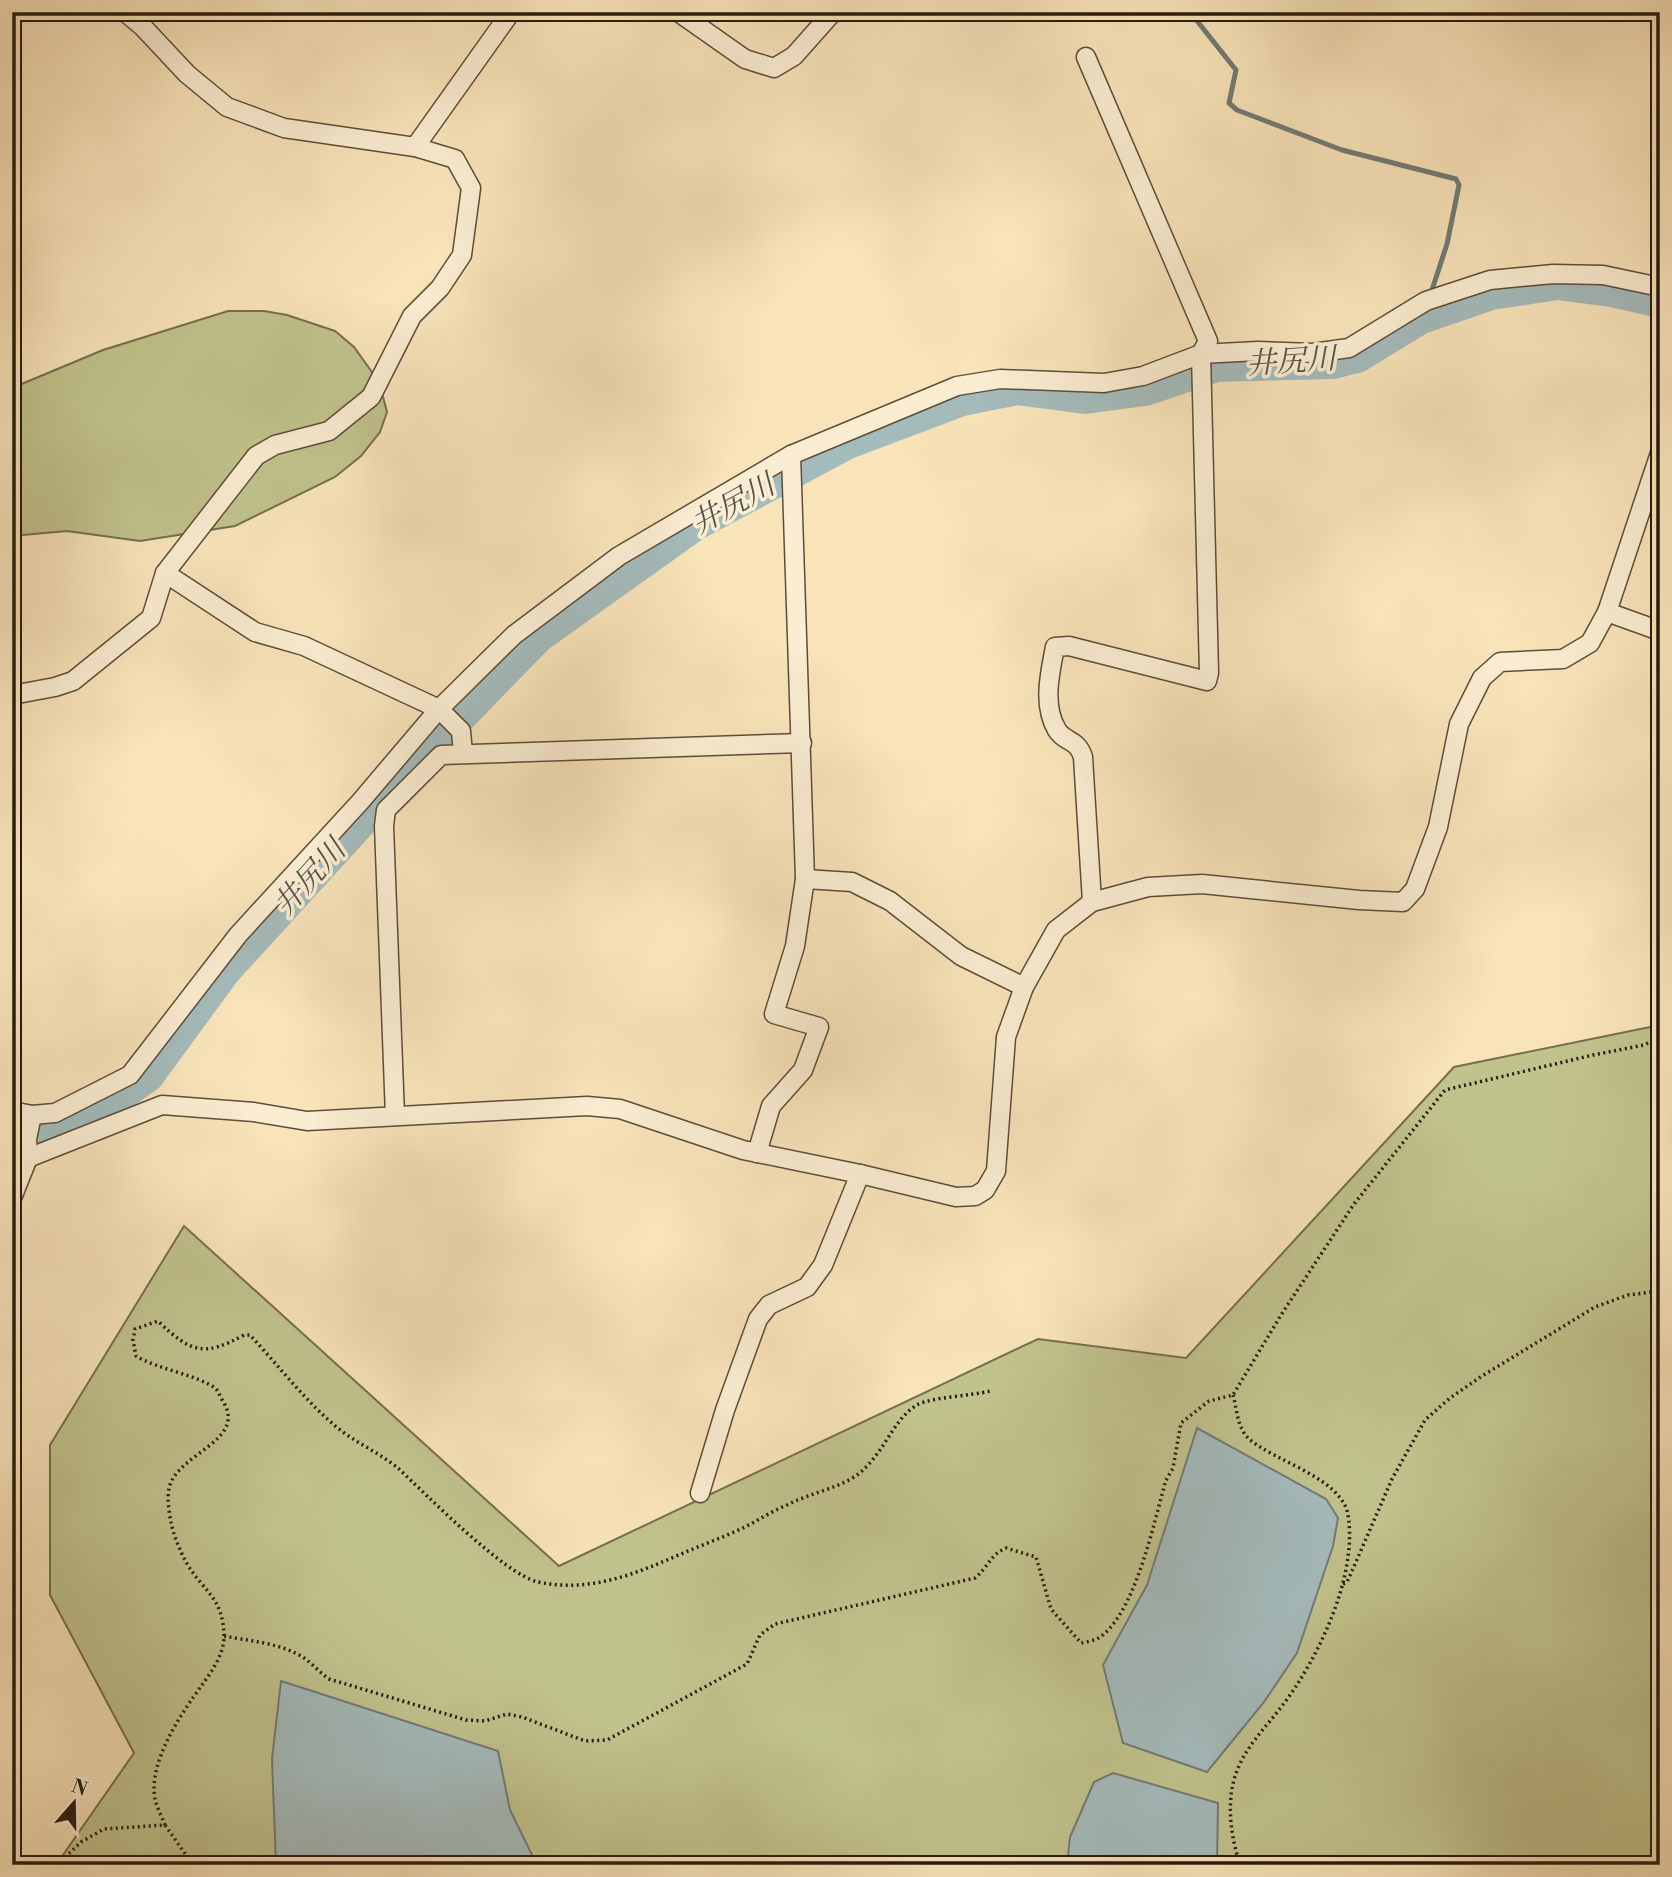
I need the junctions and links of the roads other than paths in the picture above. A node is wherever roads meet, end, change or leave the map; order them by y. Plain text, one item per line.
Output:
1 (125, 12) edge
2 (511, 12) edge
3 (678, 12) edge
4 (833, 12) edge
5 (1086, 57) dead end
6 (415, 147) junction
7 (1660, 287) edge
8 (1201, 354) junction
9 (1660, 453) edge
10 (791, 454) junction
11 (165, 573) junction
12 (1607, 612) junction
13 (1660, 631) edge
14 (12, 695) edge
15 (439, 709) junction
16 (802, 743) junction
17 (463, 753) junction
18 (805, 879) junction
19 (1092, 902) junction
20 (1024, 987) junction
21 (12, 1111) edge
22 (395, 1116) junction
23 (26, 1130) edge
24 (757, 1153) junction
25 (28, 1158) junction
26 (860, 1174) junction
27 (12, 1198) edge
28 (700, 1493) dead end

1 - 6 street
2 - 6 street
3 - 4 street
5 - 8 street
6 - 11 street
7 - 8 street
8 - 10 street
8 - 19 street
9 - 12 street
10 - 15 street
10 - 16 street
11 - 14 street
11 - 15 street
12 - 13 street
12 - 19 street
15 - 17 street
15 - 23 street
16 - 17 street
16 - 18 street
17 - 22 street
18 - 20 street
18 - 24 street
19 - 20 street
20 - 26 street
21 - 23 street
22 - 24 street
22 - 25 street
23 - 25 street
24 - 26 street
25 - 27 street
26 - 28 street

